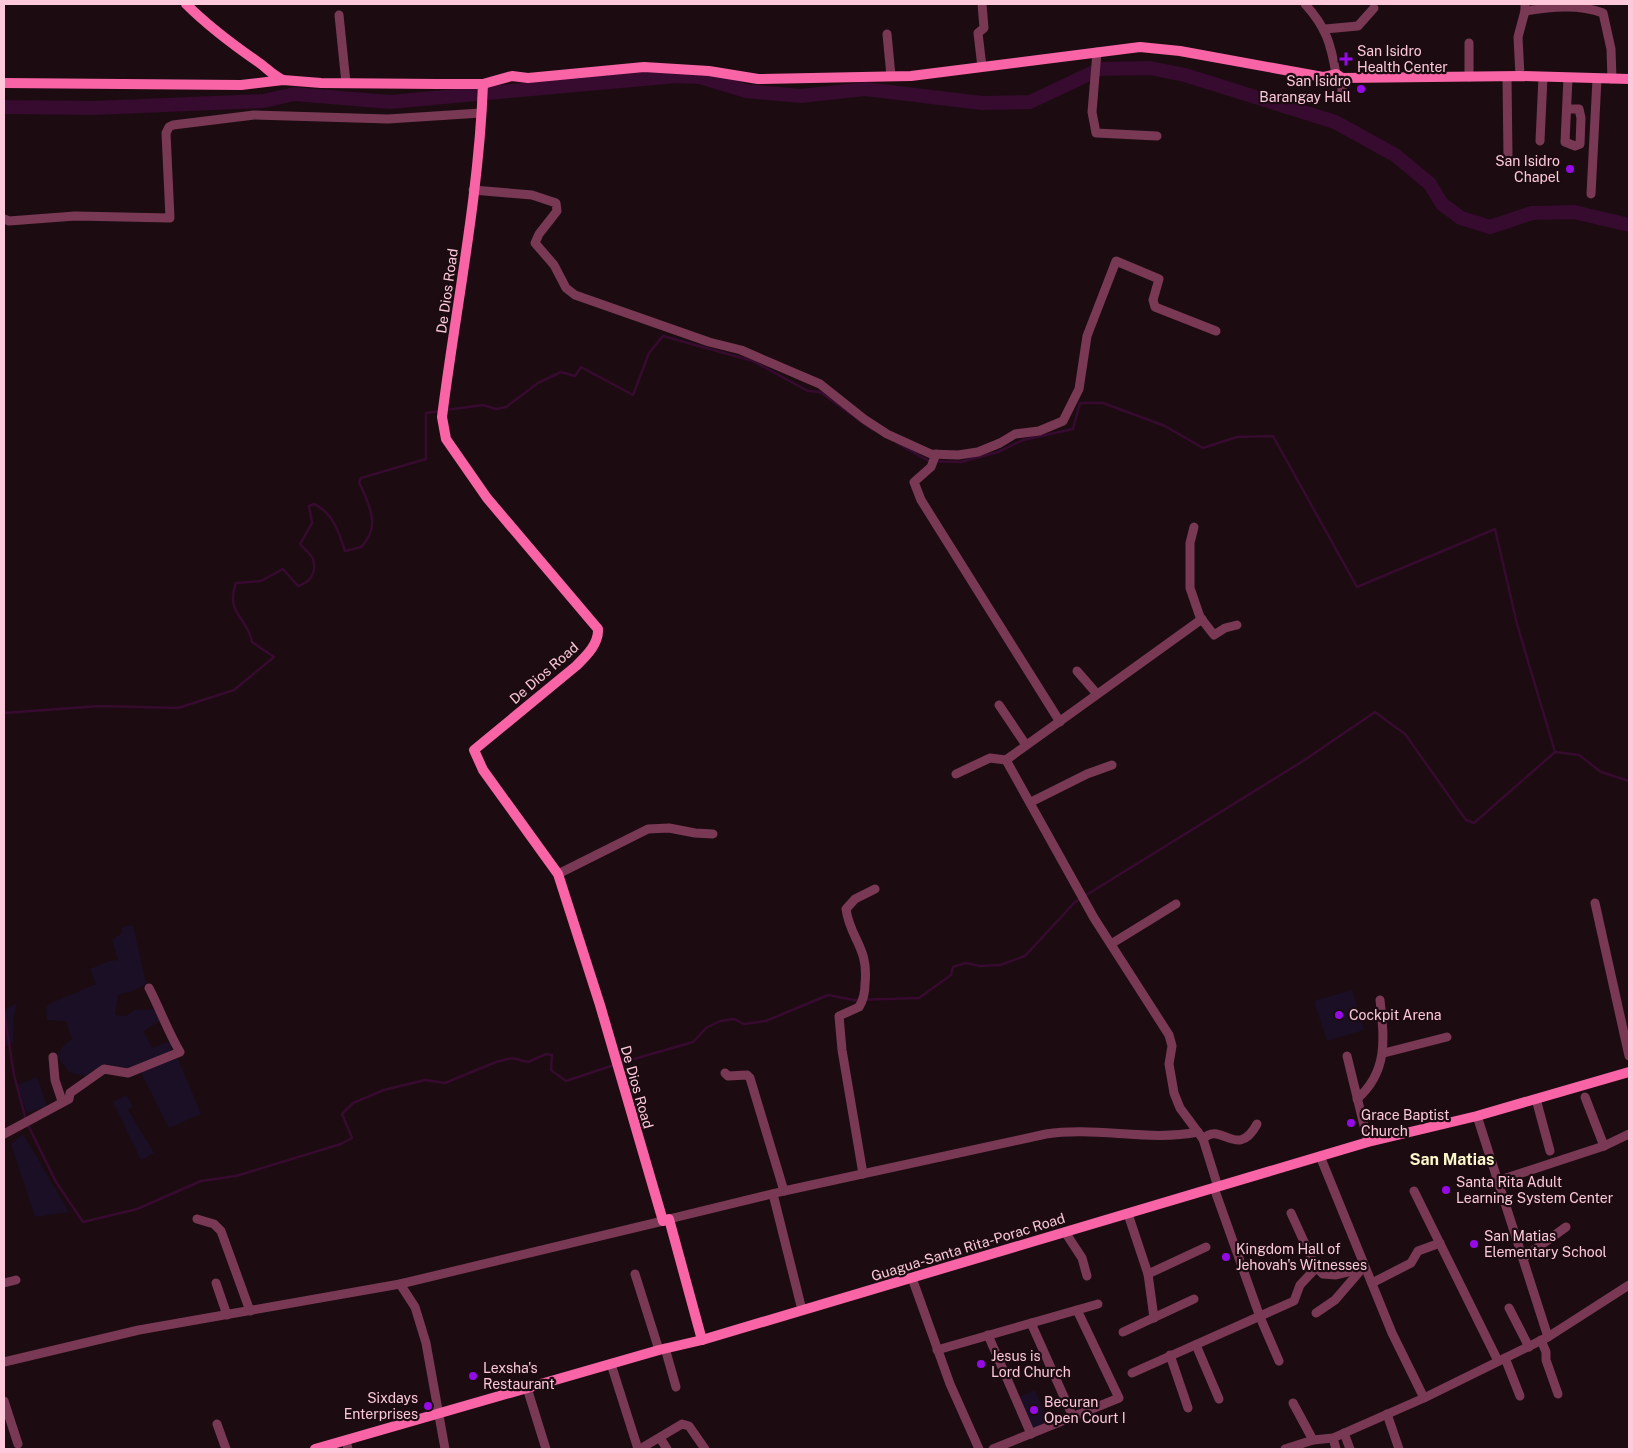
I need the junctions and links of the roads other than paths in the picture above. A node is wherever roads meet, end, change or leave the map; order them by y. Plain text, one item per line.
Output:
1 (186, 4) edge
2 (982, 4) edge
3 (1305, 4) edge
4 (1316, 4) edge
5 (1555, 5) edge
6 (1525, 7) edge
7 (1374, 8) dead end
8 (339, 15) dead end
9 (1322, 25) junction
10 (887, 34) dead end
11 (1469, 43) dead end
12 (1097, 55) junction
13 (982, 67) junction
14 (891, 76) junction
15 (1339, 76) junction
16 (1520, 76) junction
17 (1469, 77) junction
18 (1507, 77) junction
19 (1543, 77) junction
20 (1568, 78) junction
21 (1629, 78) edge
22 (1597, 79) junction
23 (1612, 79) junction
24 (283, 80) junction
25 (4, 83) edge
26 (346, 84) junction
27 (483, 86) junction
28 (1342, 97) dead end
29 (482, 108) junction
30 (1566, 109) dead end
31 (1157, 136) dead end
32 (1540, 140) dead end
33 (1508, 157) dead end
34 (473, 190) junction
35 (1591, 194) dead end
36 (4, 219) edge
37 (1216, 331) dead end
38 (935, 456) junction
39 (1194, 527) dead end
40 (1202, 619) junction
41 (1236, 625) dead end
42 (1077, 671) dead end
43 (1097, 694) junction
44 (999, 705) dead end
45 (1060, 722) junction
46 (1026, 745) junction
47 (1006, 760) junction
48 (1112, 765) dead end
49 (956, 774) dead end
50 (1031, 802) junction
51 (713, 834) dead end
52 (558, 874) junction
53 (875, 889) dead end
54 (1176, 904) dead end
55 (1595, 904) dead end
56 (1111, 944) junction
57 (149, 988) dead end
58 (1380, 1000) dead end
59 (1447, 1037) dead end
60 (1384, 1053) junction
61 (1347, 1056) dead end
62 (1629, 1056) edge
63 (53, 1057) dead end
64 (1629, 1072) edge
65 (725, 1073) dead end
66 (1585, 1097) dead end
67 (1357, 1099) junction
68 (1536, 1099) junction
69 (62, 1101) junction
70 (1477, 1116) junction
71 (1257, 1124) dead end
72 (4, 1134) edge
73 (1629, 1134) edge
74 (1200, 1136) junction
75 (1368, 1142) junction
76 (1604, 1146) junction
77 (1550, 1151) dead end
78 (1320, 1156) junction
79 (863, 1174) junction
80 (1497, 1181) junction
81 (1216, 1188) junction
82 (784, 1191) junction
83 (1414, 1191) dead end
84 (772, 1194) junction
85 (1291, 1213) dead end
86 (1128, 1214) junction
87 (197, 1219) dead end
88 (666, 1220) junction
89 (1566, 1227) dead end
90 (1065, 1232) junction
91 (1440, 1243) junction
92 (1206, 1247) dead end
93 (1523, 1258) junction
94 (1317, 1267) junction
95 (1363, 1269) junction
96 (635, 1274) dead end
97 (1148, 1274) junction
98 (1087, 1276) dead end
99 (912, 1278) junction
100 (16, 1280) dead end
101 (4, 1283) edge
102 (216, 1283) dead end
103 (1372, 1283) junction
104 (400, 1284) junction
105 (1629, 1285) edge
106 (1194, 1298) dead end
107 (1098, 1304) dead end
108 (1509, 1308) dead end
109 (802, 1310) junction
110 (1077, 1310) junction
111 (250, 1311) junction
112 (1316, 1313) dead end
113 (227, 1315) junction
114 (1260, 1316) junction
115 (1154, 1318) junction
116 (1031, 1323) junction
117 (1123, 1332) dead end
118 (988, 1335) junction
119 (1544, 1339) junction
120 (702, 1340) junction
121 (1196, 1345) junction
122 (1530, 1347) junction
123 (662, 1349) junction
124 (938, 1350) junction
125 (1170, 1356) junction
126 (1279, 1360) dead end
127 (1502, 1360) junction
128 (4, 1362) edge
129 (611, 1364) junction
130 (1132, 1373) dead end
131 (676, 1386) dead end
132 (527, 1388) junction
133 (1558, 1394) dead end
134 (1520, 1396) dead end
135 (1424, 1398) junction
136 (1219, 1399) dead end
137 (4, 1401) edge
138 (1293, 1403) dead end
139 (1188, 1408) dead end
140 (439, 1412) junction
141 (1387, 1414) junction
142 (1073, 1417) junction
143 (217, 1424) dead end
144 (1344, 1433) junction
145 (1031, 1434) junction
146 (660, 1438) junction
147 (1333, 1438) junction
148 (1312, 1440) junction
149 (18, 1444) dead end
150 (347, 1445) edge
151 (226, 1449) edge
152 (315, 1449) edge
153 (445, 1449) edge
154 (546, 1449) edge
155 (639, 1449) edge
156 (667, 1449) edge
157 (705, 1449) edge
158 (979, 1449) edge
159 (993, 1449) edge
160 (1285, 1449) edge
161 (1336, 1449) edge
162 (1350, 1449) edge
163 (1399, 1449) edge

1 - 24 street
2 - 13 street
3 - 9 street
4 - 9 street
5 - 6 street
5 - 23 street
6 - 16 street
7 - 9 street
8 - 26 street
9 - 15 street
10 - 14 street
11 - 17 street
12 - 13 street
12 - 15 street
12 - 31 street
13 - 14 street
14 - 27 street
15 - 17 street
15 - 28 street
16 - 18 street
16 - 19 street
17 - 18 street
18 - 33 street
19 - 20 street
19 - 32 street
20 - 22 street
20 - 30 street
21 - 23 street
22 - 23 street
22 - 35 street
24 - 25 street
24 - 26 street
26 - 27 street
27 - 29 street, De Dios Road
29 - 34 street, De Dios Road
29 - 36 street
34 - 38 street
34 - 52 street, De Dios Road
37 - 38 street
38 - 45 street
39 - 40 street
40 - 41 street
40 - 43 street
42 - 43 street
43 - 45 street
44 - 46 street
45 - 46 street
46 - 47 street
47 - 49 street
47 - 50 street
48 - 50 street
50 - 56 street
51 - 52 street
52 - 88 street, De Dios Road
53 - 79 street
54 - 56 street
55 - 62 street
56 - 74 street
57 - 69 street
58 - 60 street
59 - 60 street
60 - 67 street
61 - 67 street
63 - 69 street
64 - 68 street, Guagua-Santa Rita-Porac Road
65 - 82 street
66 - 76 street
67 - 75 street
68 - 70 street, Guagua-Santa Rita-Porac Road
68 - 77 street
69 - 72 street
70 - 75 street, Guagua-Santa Rita-Porac Road
70 - 80 street
71 - 74 street
73 - 76 street
74 - 79 street
74 - 81 street
75 - 78 street, Guagua-Santa Rita-Porac Road
76 - 80 street
78 - 81 street, Guagua-Santa Rita-Porac Road
78 - 95 street
79 - 82 street
80 - 93 street
81 - 86 street, Guagua-Santa Rita-Porac Road
81 - 114 street
82 - 84 street
83 - 91 street
84 - 88 street
84 - 109 street
85 - 94 street
86 - 90 street, Guagua-Santa Rita-Porac Road
86 - 97 street
87 - 111 street
88 - 104 street
88 - 120 street, De Dios Road
89 - 93 street
90 - 98 street
90 - 99 street, Guagua-Santa Rita-Porac Road
91 - 103 street
91 - 127 street
92 - 97 street
93 - 119 street
94 - 95 street
94 - 114 street
95 - 103 street
95 - 112 street
96 - 123 street
97 - 115 street
99 - 109 street, Guagua-Santa Rita-Porac Road
99 - 124 street
100 - 101 street
102 - 113 street
103 - 135 street
104 - 111 street
104 - 140 street
105 - 119 street
106 - 115 street
107 - 110 street
108 - 122 street
109 - 120 street, Guagua-Santa Rita-Porac Road
110 - 116 street
110 - 142 street
111 - 113 street
113 - 128 street
114 - 121 street
114 - 126 street
115 - 117 street
116 - 118 street
116 - 142 street
118 - 124 street
118 - 145 street
119 - 122 street
119 - 133 street
120 - 123 street, Guagua-Santa Rita-Porac Road
121 - 125 street
121 - 136 street
122 - 127 street
123 - 129 street, Guagua-Santa Rita-Porac Road
123 - 131 street
124 - 158 street
125 - 130 street
125 - 139 street
127 - 134 street
127 - 135 street
129 - 132 street, Guagua-Santa Rita-Porac Road
129 - 155 street
132 - 140 street, Guagua-Santa Rita-Porac Road
132 - 154 street
135 - 141 street
137 - 149 street
138 - 148 street
140 - 150 street, Guagua-Santa Rita-Porac Road
140 - 153 street
141 - 144 street
141 - 163 street
142 - 145 street
143 - 151 street
144 - 147 street
144 - 162 street
145 - 159 street
146 - 155 street
146 - 156 street
146 - 157 street
147 - 148 street
147 - 161 street
148 - 160 street
150 - 152 street, Guagua-Santa Rita-Porac Road

